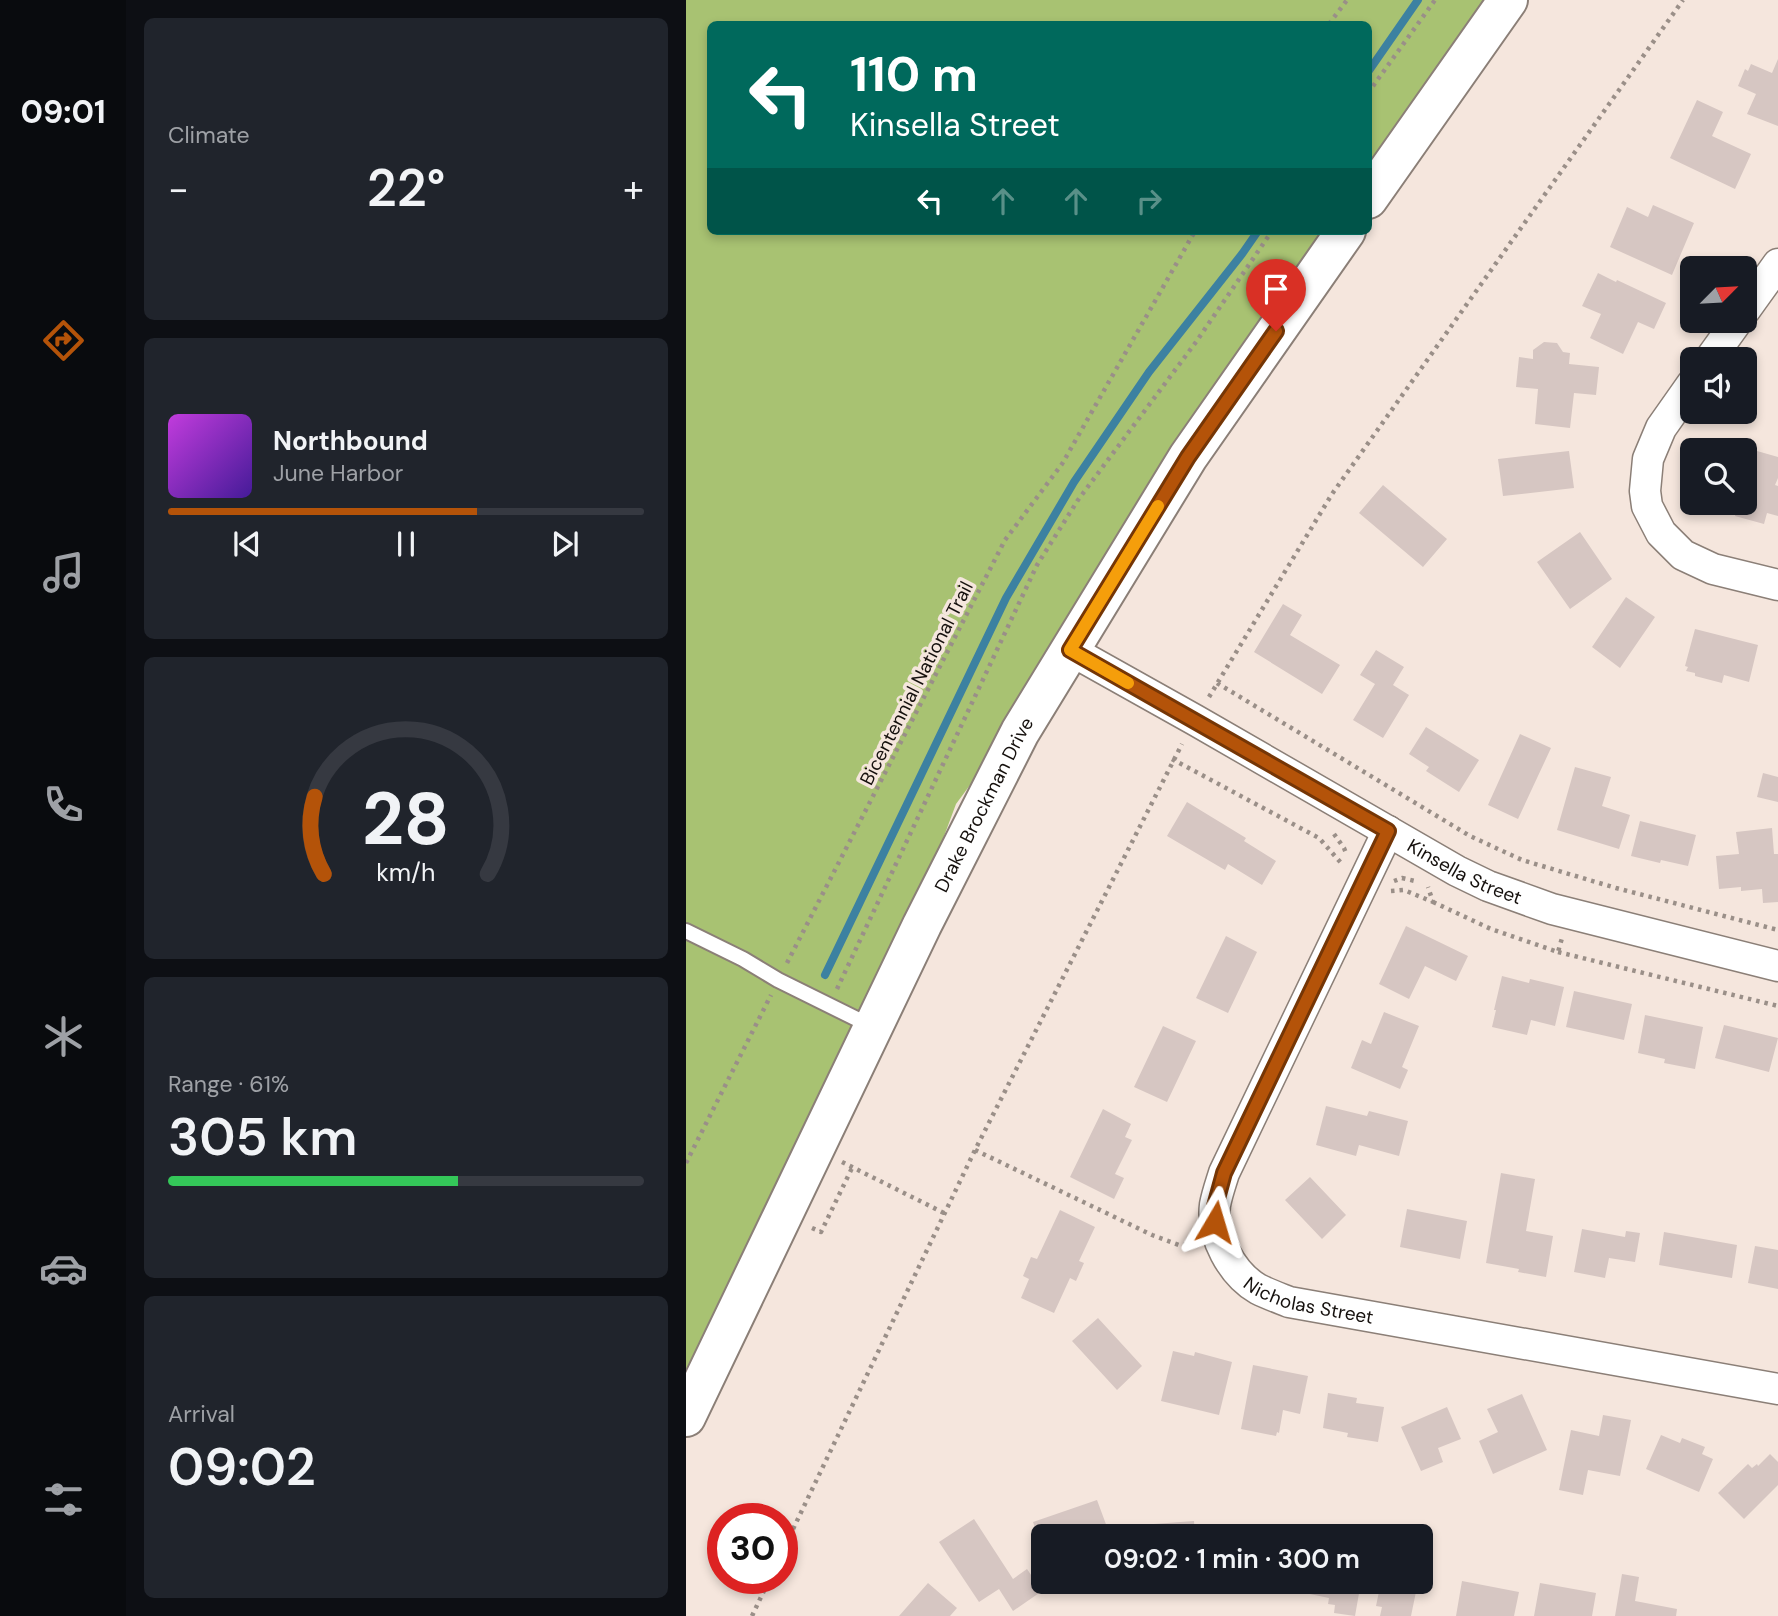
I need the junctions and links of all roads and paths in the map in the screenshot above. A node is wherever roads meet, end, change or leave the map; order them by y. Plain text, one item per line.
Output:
1 (1347, 0) edge
2 (1435, 0) edge
3 (1508, 0) edge
4 (1683, 0) edge
5 (1331, 21) edge
6 (1372, 87) edge
7 (1372, 193) edge
8 (1193, 235) edge
9 (1269, 235) edge
10 (1343, 235) edge
11 (1778, 264) edge
12 (1757, 293) edge
13 (1680, 401) edge
14 (1778, 585) edge
15 (1070, 650) junction
16 (1388, 831) junction
17 (1333, 833) dead end
18 (1319, 838) junction
19 (1344, 865) dead end
20 (1387, 883) dead end
21 (1378, 891) dead end
22 (1433, 902) junction
23 (1569, 914) junction
24 (1778, 930) edge
25 (686, 931) edge
26 (1558, 952) junction
27 (1778, 966) edge
28 (778, 980) junction
29 (830, 1006) junction
30 (1778, 1006) edge
31 (873, 1027) junction
32 (814, 1149) junction
33 (975, 1150) junction
34 (686, 1163) edge
35 (852, 1168) junction
36 (944, 1213) junction
37 (812, 1228) dead end
38 (1219, 1236) junction
39 (1778, 1389) edge
40 (686, 1417) edge
41 (798, 1519) edge
42 (762, 1594) edge
43 (752, 1616) edge

1 - 5 path
2 - 6 path
3 - 7 main road
4 - 24 path
8 - 28 path, Bicentennial National Trail
9 - 29 path
10 - 15 main road, Drake Brockman Drive
11 - 12 street
13 - 14 street
15 - 16 street, Kinsella Street
15 - 31 main road, Drake Brockman Drive
16 - 23 street, Kinsella Street
16 - 38 street, Nicholas Street
17 - 18 path
18 - 19 path
18 - 33 path
20 - 22 path
21 - 22 path
22 - 26 path
23 - 26 path
23 - 27 street, Kinsella Street
25 - 28 lane
26 - 30 path
28 - 29 lane
28 - 34 path, Bicentennial National Trail
29 - 31 lane
31 - 32 main road, Drake Brockman Drive
32 - 35 path
32 - 40 main road, Drake Brockman Drive
33 - 36 path
33 - 38 path
35 - 36 path
35 - 37 path
36 - 41 path
38 - 39 street, Nicholas Street
42 - 43 path

